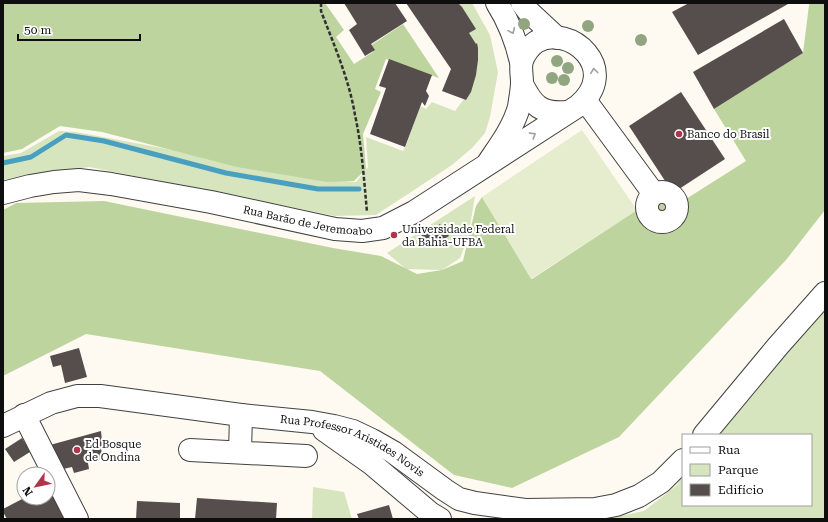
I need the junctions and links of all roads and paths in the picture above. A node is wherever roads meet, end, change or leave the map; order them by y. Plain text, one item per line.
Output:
1 (321, 3) edge
2 (497, 3) edge
3 (522, 3) edge
4 (557, 38) junction
5 (521, 62) junction
6 (522, 84) junction
7 (585, 100) junction
8 (568, 112) junction
9 (488, 163) junction
10 (3, 193) edge
11 (654, 194) dead end
12 (368, 219) dead end
13 (825, 293) edge
14 (24, 415) junction
15 (241, 415) junction
16 (312, 422) junction
17 (3, 426) edge
18 (705, 434) edge
19 (190, 450) dead end
20 (240, 452) junction
21 (306, 456) dead end
22 (682, 461) edge
23 (77, 519) edge
24 (440, 519) edge

1 - 12 path
2 -> 5 street, Rua Barão de Jeremoabo
3 - 4 street
4 - 5 street
7 -> 4 street
5 - 6 street, Rua Barão de Jeremoabo
6 - 8 street
6 - 9 street, Rua Barão de Jeremoabo
7 - 8 street
7 - 11 street
9 -> 8 street
9 - 10 street, Rua Barão de Jeremoabo
13 - 18 street
14 - 15 street, Rua Professor Aristides Novis
14 - 17 street, Rua Professor Aristides Novis
14 - 23 street
15 - 16 street, Rua Professor Aristides Novis
15 - 20 street
16 - 22 street, Rua Professor Aristides Novis
16 - 24 street
19 - 20 street
20 - 21 street

